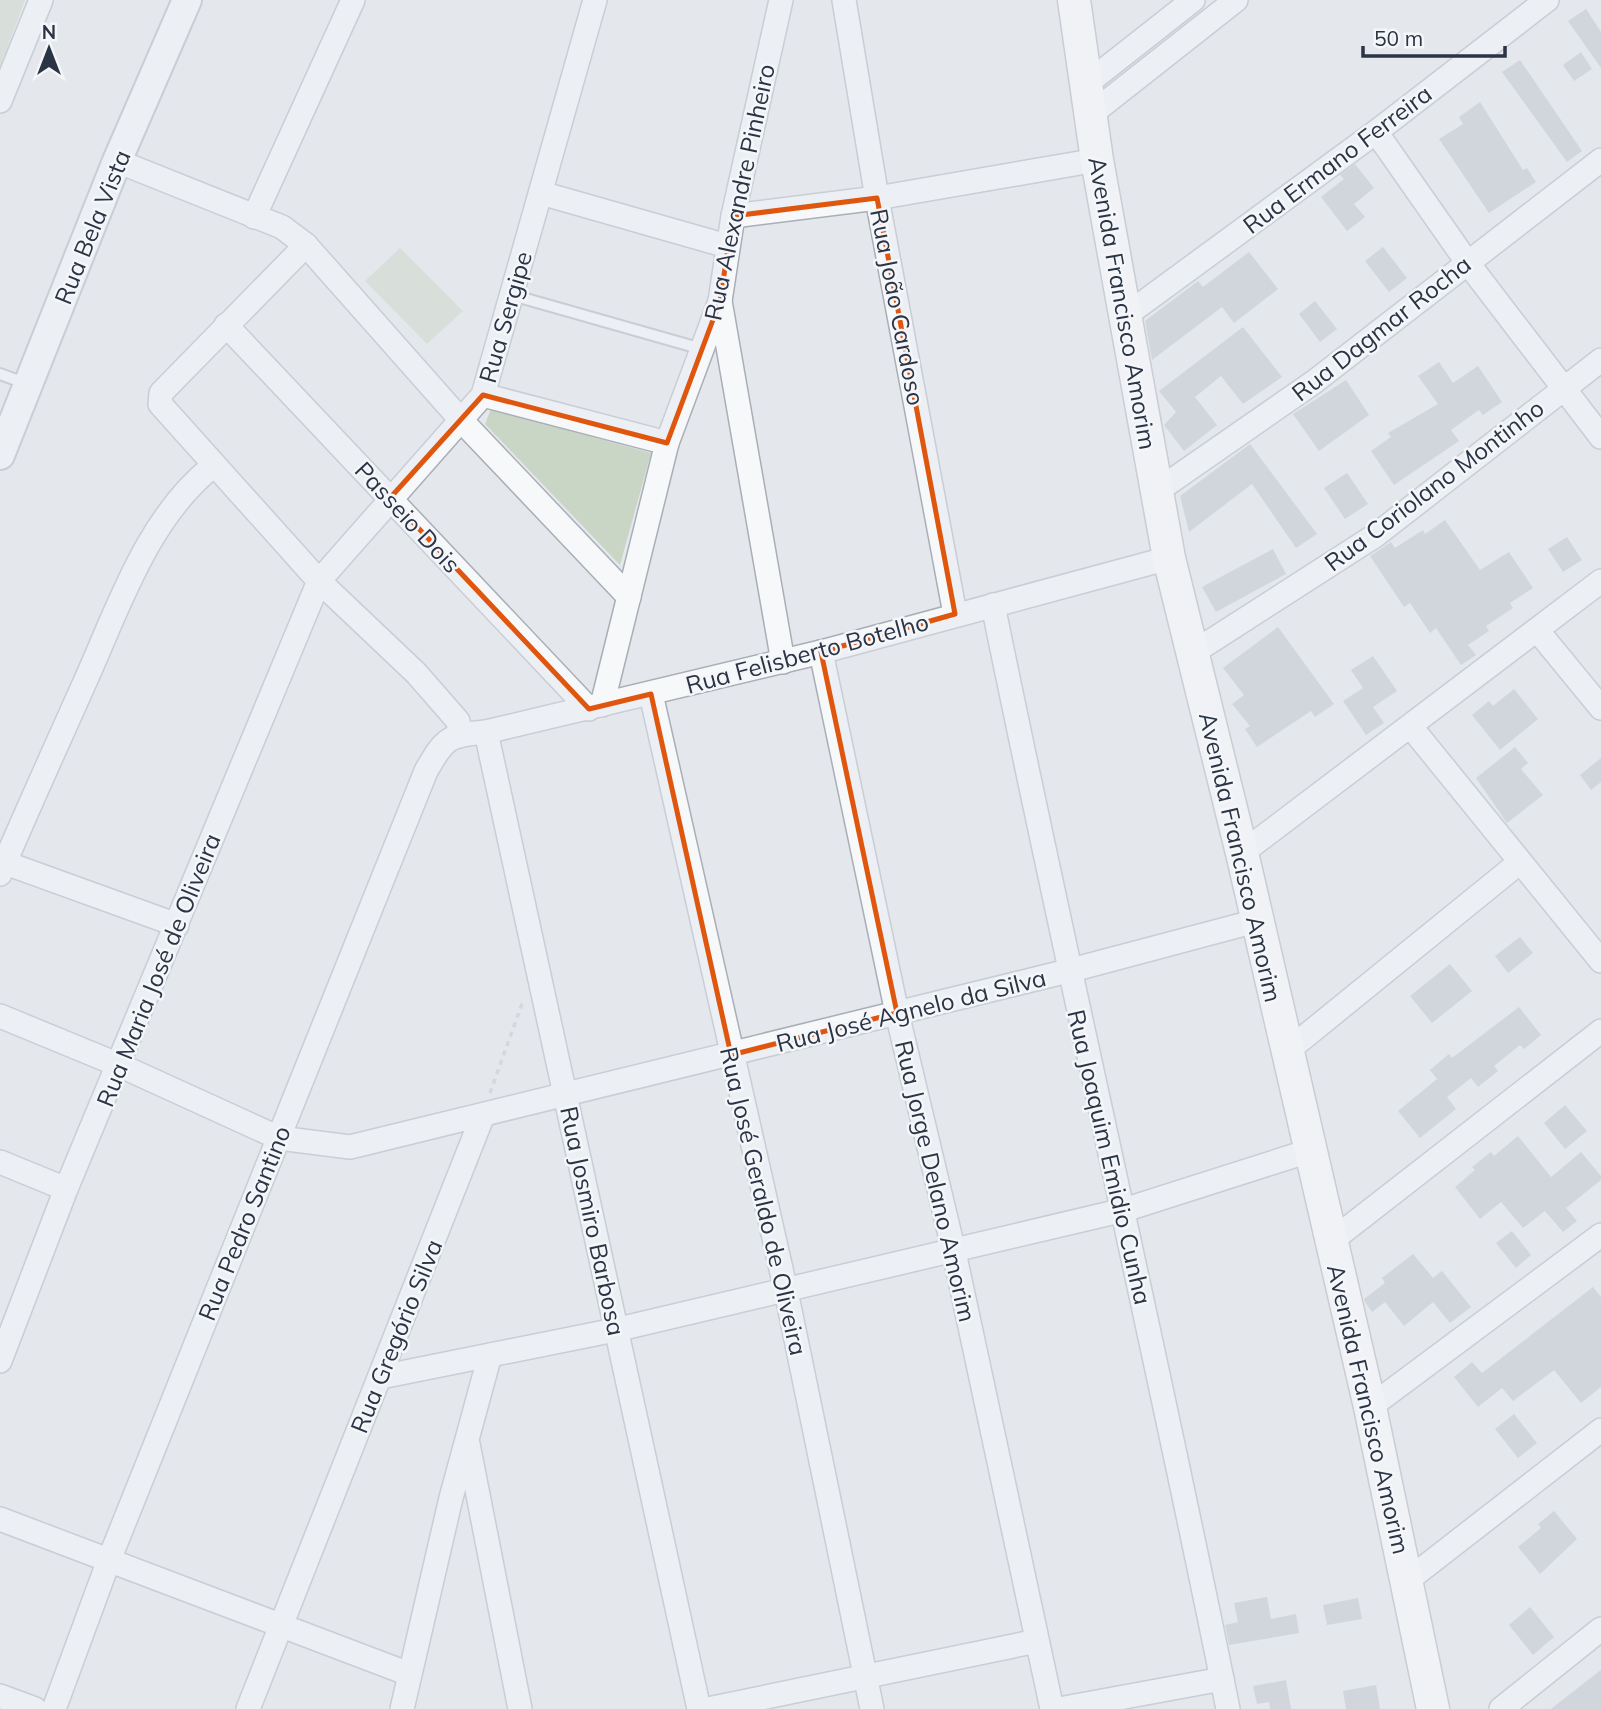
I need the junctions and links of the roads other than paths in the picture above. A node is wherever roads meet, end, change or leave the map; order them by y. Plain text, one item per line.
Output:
1 (41, 0) edge
2 (187, 0) edge
3 (353, 0) edge
4 (595, 0) edge
5 (781, 0) edge
6 (844, 0) edge
7 (1074, 0) edge
8 (1193, 0) edge
9 (1236, 0) edge
10 (1547, 0) edge
11 (1085, 85) junction
12 (0, 101) edge
13 (1090, 116) junction
14 (1376, 132) junction
15 (1601, 159) edge
16 (1097, 160) junction
17 (117, 161) junction
18 (541, 192) junction
19 (877, 198) junction
20 (733, 216) junction
21 (254, 217) junction
22 (306, 245) junction
23 (727, 246) junction
24 (1467, 262) junction
25 (512, 295) junction
26 (720, 302) junction
27 (1125, 316) junction
28 (226, 325) junction
29 (702, 349) junction
30 (1601, 360) edge
31 (0, 374) edge
32 (29, 384) junction
33 (1563, 388) junction
34 (482, 395) junction
35 (460, 419) junction
36 (1601, 437) edge
37 (667, 443) junction
38 (0, 455) edge
39 (213, 466) junction
40 (1157, 491) junction
41 (390, 498) junction
42 (1169, 558) junction
43 (319, 581) junction
44 (1601, 581) edge
45 (629, 597) junction
46 (993, 605) junction
47 (955, 614) junction
48 (1537, 629) junction
49 (821, 652) junction
50 (1194, 652) junction
51 (783, 662) junction
52 (651, 694) junction
53 (595, 707) junction
54 (1601, 708) edge
55 (1412, 727) junction
56 (486, 732) junction
57 (452, 738) junction
58 (1242, 853) junction
59 (1520, 862) junction
60 (2, 866) edge
61 (1256, 921) junction
62 (177, 925) junction
63 (1601, 961) edge
64 (1068, 971) junction
65 (897, 1013) junction
66 (0, 1016) edge
67 (1601, 1031) edge
68 (1286, 1052) junction
69 (731, 1055) junction
70 (120, 1065) junction
71 (567, 1096) junction
72 (483, 1115) junction
73 (279, 1138) junction
74 (1309, 1151) junction
75 (0, 1162) edge
76 (66, 1189) junction
77 (1124, 1210) junction
78 (1601, 1235) edge
79 (1330, 1242) junction
80 (954, 1252) junction
81 (786, 1291) junction
82 (8, 1314) edge
83 (615, 1330) junction
84 (490, 1355) junction
85 (0, 1361) edge
86 (381, 1377) junction
87 (1370, 1407) junction
88 (1601, 1430) edge
89 (467, 1441) junction
90 (0, 1519) edge
91 (108, 1560) junction
92 (1408, 1580) junction
93 (281, 1623) junction
94 (1601, 1629) edge
95 (1037, 1641) junction
96 (409, 1674) junction
97 (865, 1677) junction
98 (1222, 1679) junction
99 (0, 1696) edge
100 (35, 1709) edge
101 (54, 1709) edge
102 (248, 1709) edge
103 (402, 1709) edge
104 (520, 1709) edge
105 (699, 1709) edge
106 (708, 1709) edge
107 (872, 1709) edge
108 (1052, 1709) edge
109 (1059, 1709) edge
110 (1228, 1709) edge
111 (1433, 1709) edge
112 (1501, 1709) edge

1 - 12 street
2 - 17 street, Rua Bela Vista
3 - 21 street
4 - 18 street, Rua Sergipe
5 - 20 street, Rua Alexandre Pinheiro
6 - 19 street, Rua João Cardoso
7 - 11 main road, Avenida Francisco Amorim
8 - 11 street
9 - 13 street
10 - 14 street, Rua Ermano Ferreira
11 - 13 main road, Avenida Francisco Amorim
13 - 16 main road, Avenida Francisco Amorim
14 - 24 street
14 - 27 street, Rua Ermano Ferreira
15 - 24 street, Rua Dagmar Rocha
16 - 19 street
16 - 27 main road, Avenida Francisco Amorim
17 - 21 street
17 - 32 street, Rua Bela Vista
18 - 23 street
18 - 25 street, Rua Sergipe
19 - 20 street
19 - 47 street, Rua João Cardoso
20 - 23 street, Rua Alexandre Pinheiro
21 - 22 street
22 - 28 street
22 - 35 street
23 - 26 street, Rua Alexandre Pinheiro
24 - 33 street
24 - 40 street, Rua Dagmar Rocha
25 - 29 lane
25 - 34 street, Rua Sergipe
26 - 29 street, Rua Alexandre Pinheiro
26 - 51 street
27 - 40 main road, Avenida Francisco Amorim
28 - 39 street
28 - 41 street, Passeio Dois
29 - 37 street, Rua Alexandre Pinheiro
30 - 33 street, Rua Coriolano Montinho
31 - 32 lane
32 - 38 street, Rua Bela Vista
33 - 36 street
33 - 50 street, Rua Coriolano Montinho
34 - 35 street, Rua Sergipe
34 - 37 street
35 - 41 street, Rua Sergipe
35 - 45 street
37 - 45 street, Rua Alexandre Pinheiro
39 - 43 street
39 - 60 street
40 - 42 main road, Avenida Francisco Amorim
41 - 43 street, Rua Sergipe
41 - 53 street, Passeio Dois
42 - 46 street, Rua Felisberto Botelho
42 - 50 main road, Avenida Francisco Amorim
43 - 57 street
43 - 62 street, Rua Maria José de Oliveira
44 - 48 street
45 - 53 street, Rua Alexandre Pinheiro
46 - 47 street, Rua Felisberto Botelho
46 - 64 street, Rua Joaquim Emidio Cunha
47 - 49 street, Rua Felisberto Botelho
48 - 54 street
48 - 55 street
49 - 51 street, Rua Felisberto Botelho
49 - 65 street, Rua Jorge Delano Amorim
50 - 58 main road, Avenida Francisco Amorim
51 - 52 street, Rua Felisberto Botelho
52 - 53 street, Rua Felisberto Botelho
52 - 69 street, Rua José Geraldo de Oliveira
53 - 56 street, Rua Felisberto Botelho
55 - 58 street
55 - 59 street
56 - 57 street, Rua Felisberto Botelho
56 - 71 street, Rua Josmiro Barbosa
57 - 73 street, Rua Pedro Santino
58 - 61 main road, Avenida Francisco Amorim
59 - 63 street
59 - 68 street
60 - 62 street
61 - 64 street, Rua José Agnelo da Silva
61 - 68 main road, Avenida Francisco Amorim
62 - 70 street, Rua Maria José de Oliveira
64 - 65 street, Rua José Agnelo da Silva
64 - 77 street, Rua Joaquim Emidio Cunha
65 - 69 street, Rua José Agnelo da Silva
65 - 80 street, Rua Jorge Delano Amorim
66 - 70 street, Rua José Agnelo da Silva
67 - 79 street
68 - 74 main road, Avenida Francisco Amorim
69 - 71 street, Rua José Agnelo da Silva
69 - 81 street, Rua José Geraldo de Oliveira
70 - 73 street, Rua José Agnelo da Silva
70 - 76 street, Rua Maria José de Oliveira
71 - 72 street, Rua José Agnelo da Silva
71 - 83 street, Rua Josmiro Barbosa
72 - 73 street, Rua José Agnelo da Silva
72 - 86 street, Rua Gregório Silva
73 - 91 street, Rua Pedro Santino
74 - 77 street
74 - 79 main road, Avenida Francisco Amorim
75 - 76 street
76 - 82 street, Rua Maria José de Oliveira
77 - 80 street
77 - 98 street, Rua Joaquim Emidio Cunha
78 - 87 street
79 - 87 main road, Avenida Francisco Amorim
80 - 81 street
80 - 95 street, Rua Jorge Delano Amorim
81 - 83 street
81 - 97 street, Rua José Geraldo de Oliveira
82 - 85 street, Rua Maria José de Oliveira
83 - 84 street
83 - 105 street, Rua Josmiro Barbosa
84 - 86 street
84 - 89 street
86 - 93 street, Rua Gregório Silva
87 - 92 main road, Avenida Francisco Amorim
88 - 92 street
89 - 96 street
89 - 104 street
90 - 91 street
91 - 93 street
91 - 101 street, Rua Pedro Santino
92 - 111 main road, Avenida Francisco Amorim
93 - 96 street
93 - 102 street, Rua Gregório Silva
94 - 112 street
95 - 97 street
95 - 108 street, Rua Jorge Delano Amorim
96 - 103 street
97 - 106 street
97 - 107 street, Rua José Geraldo de Oliveira
98 - 109 street
98 - 110 street, Rua Joaquim Emidio Cunha
99 - 100 street

